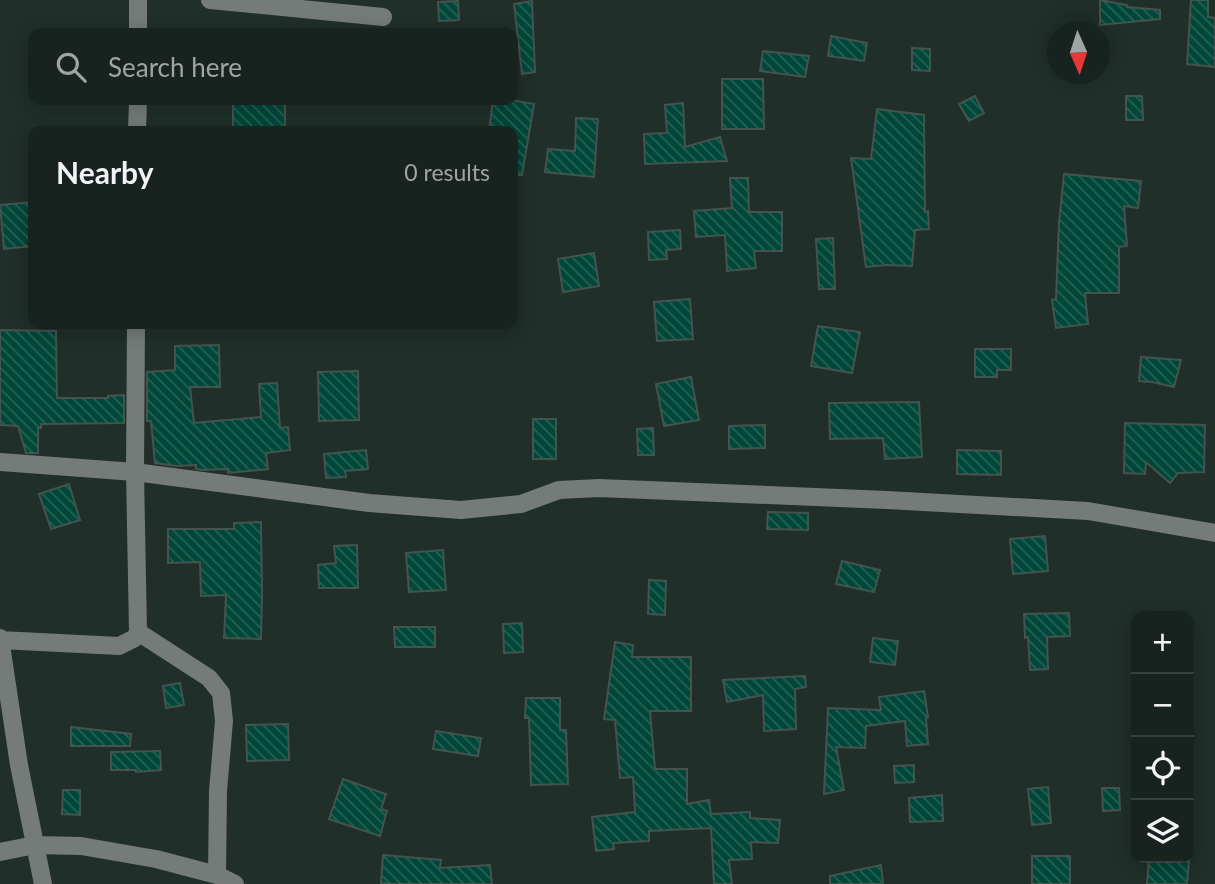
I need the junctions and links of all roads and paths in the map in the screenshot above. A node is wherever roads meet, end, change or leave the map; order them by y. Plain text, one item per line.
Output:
1 (138, 0) edge
2 (210, 0) edge
3 (383, 17) dead end
4 (138, 28) edge
5 (138, 105) edge
6 (137, 126) edge
7 (136, 329) edge
8 (0, 462) edge
9 (135, 472) junction
10 (1215, 533) edge
11 (138, 632) junction
12 (0, 640) edge
13 (35, 845) junction
14 (0, 852) edge
15 (217, 874) junction
16 (43, 884) edge
17 (235, 884) edge

1 - 4 street
2 - 3 street
5 - 6 street
7 - 9 street
8 - 9 street
9 - 10 street
9 - 11 street
11 - 12 street
11 - 15 street
12 - 13 street
13 - 14 street
13 - 15 street
13 - 16 street
15 - 17 street

